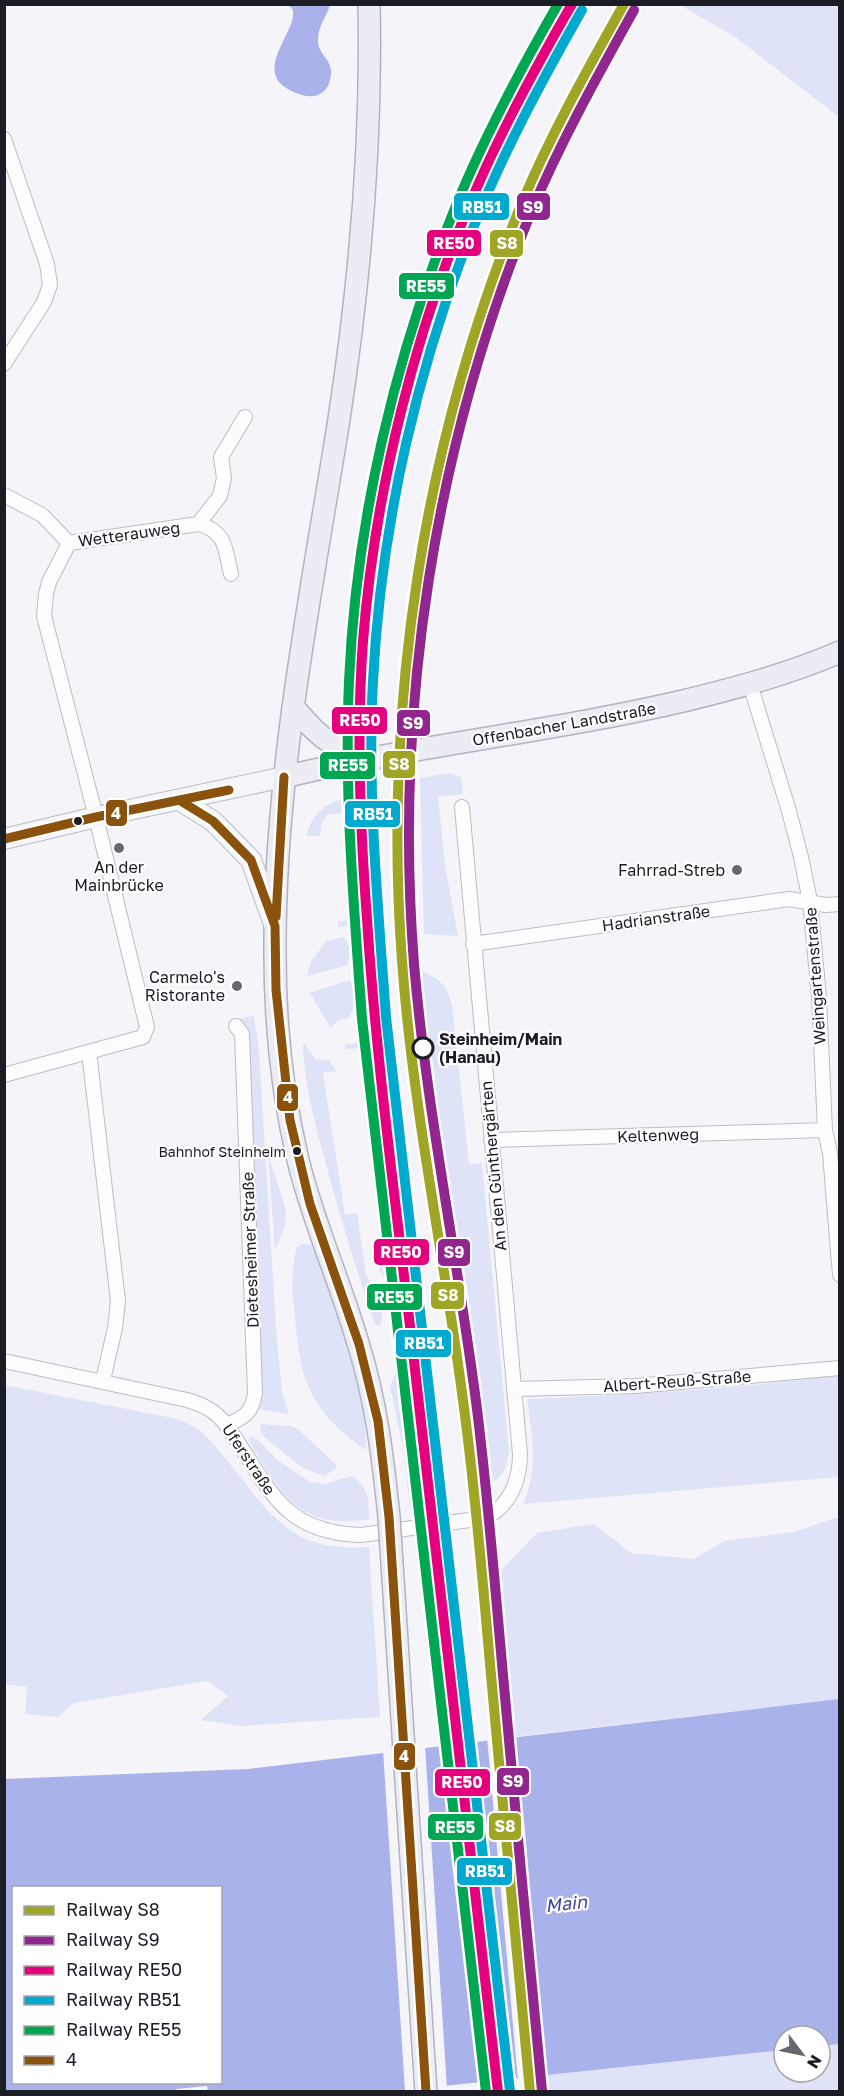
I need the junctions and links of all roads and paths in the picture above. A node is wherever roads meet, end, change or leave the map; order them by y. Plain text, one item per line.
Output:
1 (369, 4) edge
2 (4, 139) edge
3 (4, 364) edge
4 (245, 417) dead end
5 (4, 495) edge
6 (198, 524) junction
7 (69, 543) junction
8 (231, 574) dead end
9 (840, 652) edge
10 (750, 684) junction
11 (293, 706) junction
12 (365, 759) junction
13 (284, 777) junction
14 (179, 800) junction
15 (462, 807) dead end
16 (96, 817) junction
17 (4, 838) edge
18 (810, 901) junction
19 (840, 904) edge
20 (275, 926) junction
21 (473, 944) junction
22 (236, 1026) dead end
23 (89, 1052) junction
24 (4, 1075) edge
25 (825, 1130) junction
26 (491, 1140) junction
27 (840, 1275) edge
28 (4, 1361) edge
29 (840, 1368) edge
30 (103, 1380) junction
31 (514, 1389) junction
32 (226, 1425) junction
33 (520, 1454) joint
34 (426, 2091) edge

1 - 11 main road
2 - 3 street
4 - 6 street, Wetterauweg
5 - 7 street, Wetterauweg
6 - 7 street, Wetterauweg
6 - 8 street, Wetterauweg
7 - 16 street
9 - 10 main road, Offenbacher Landstraße
10 - 12 main road, Offenbacher Landstraße
10 - 18 street, Weingartenstraße
11 - 12 main road
11 - 13 main road
12 - 13 main road, Offenbacher Landstraße
13 - 14 main road
13 - 20 main road
14 - 16 main road
14 - 20 main road
15 - 21 street, An den Günthergärten
16 - 17 main road
16 - 23 street
18 - 19 street, Hadrianstraße
18 - 21 street, Hadrianstraße
18 - 25 street, Weingartenstraße
20 - 34 main road, bridge
21 - 26 street, An den Günthergärten
22 - 32 street, Dietesheimer Straße
23 - 24 street
23 - 30 street
25 - 26 street, Keltenweg
25 - 27 street, Weingartenstraße
26 - 31 street, An den Günthergärten
28 - 30 street, Uferstraße
29 - 31 street, Albert-Reuß-Straße
30 - 32 street, Uferstraße
31 - 33 street, An den Günthergärten
32 - 33 street, Uferstraße

